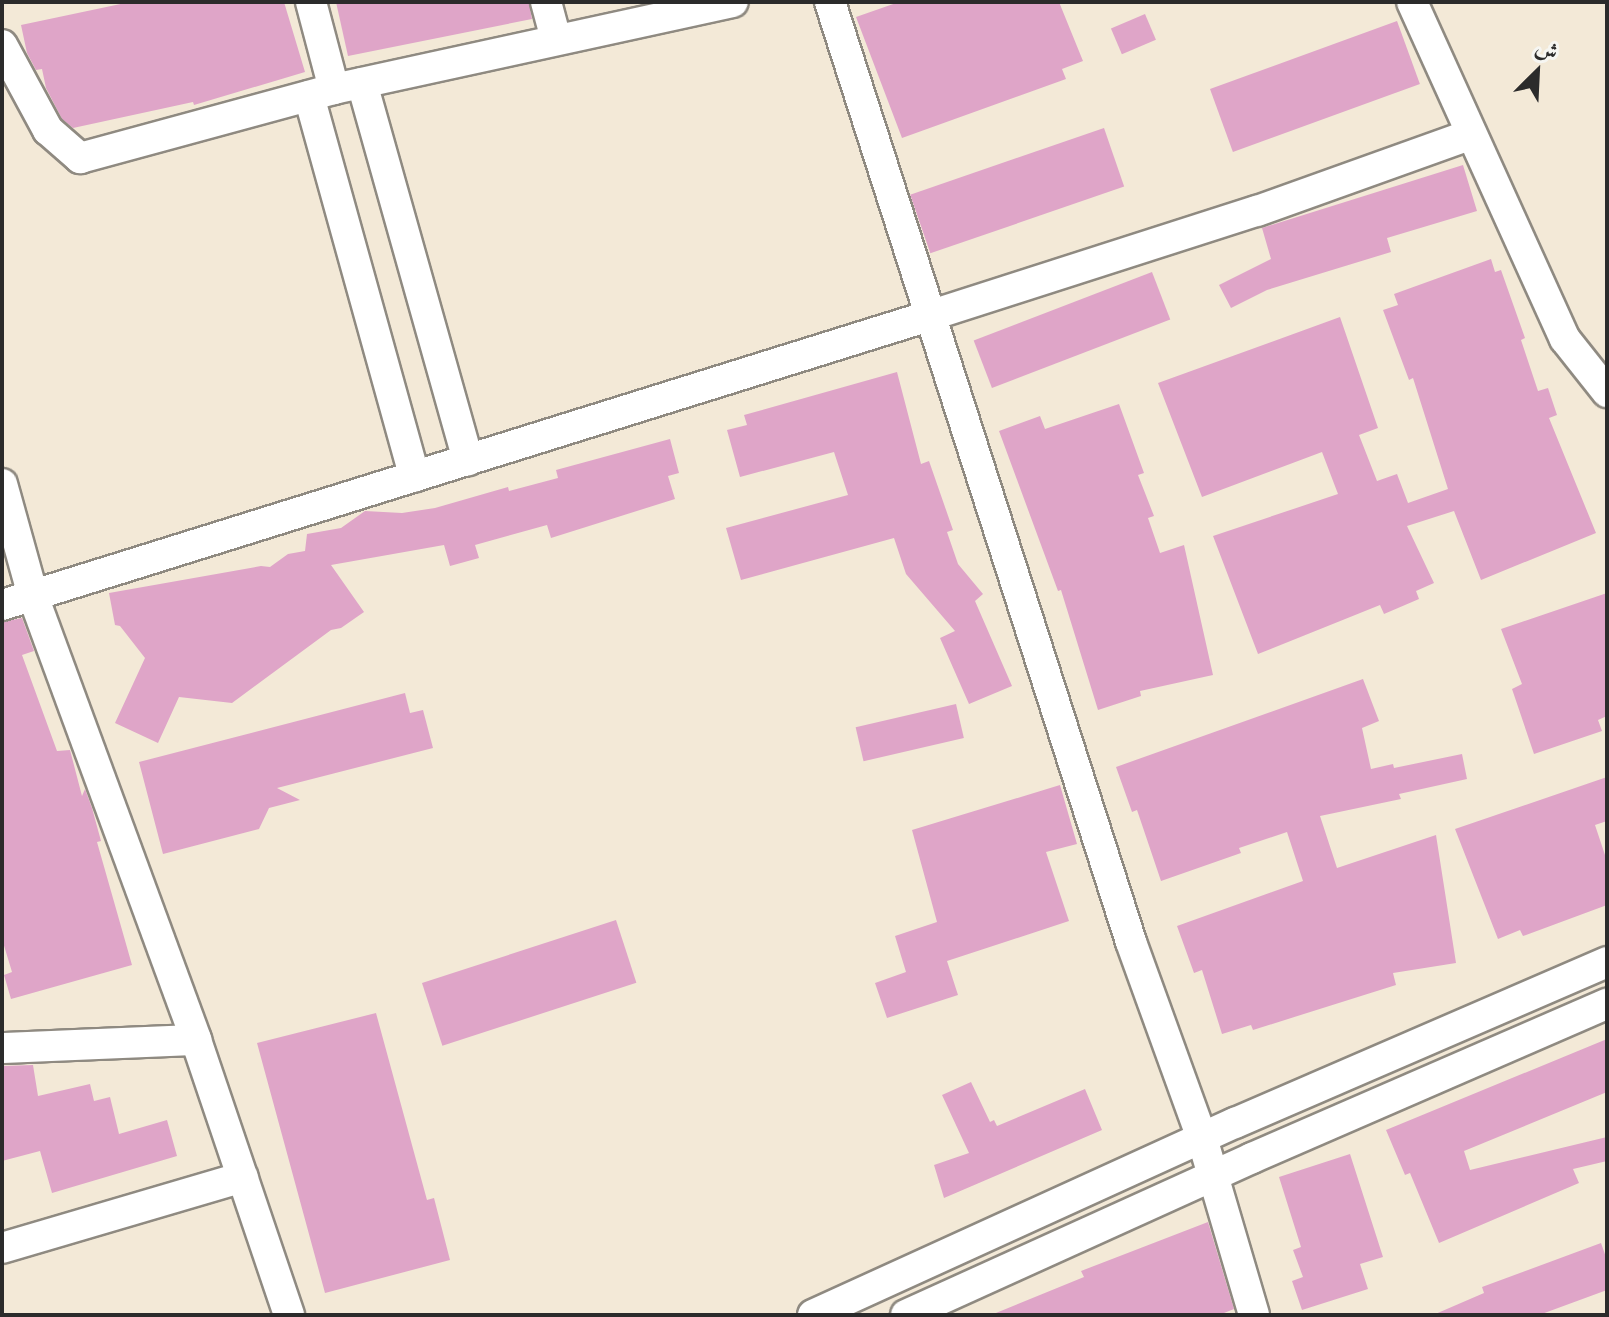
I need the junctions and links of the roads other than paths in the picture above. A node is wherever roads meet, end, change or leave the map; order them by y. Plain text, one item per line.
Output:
1 (311, 2) edge
2 (546, 2) edge
3 (733, 2) edge
4 (830, 2) edge
5 (1412, 2) edge
6 (556, 39) junction
7 (2, 45) edge
8 (335, 89) junction
9 (1469, 135) junction
10 (929, 316) junction
11 (1607, 392) edge
12 (468, 460) junction
13 (415, 477) junction
14 (2, 484) edge
15 (33, 596) junction
16 (2, 605) edge
17 (1607, 962) edge
18 (1607, 1004) edge
19 (196, 1040) junction
20 (2, 1048) edge
21 (1202, 1138) junction
22 (243, 1177) junction
23 (1211, 1178) junction
24 (2, 1248) edge
25 (289, 1315) edge
26 (813, 1315) edge
27 (906, 1315) edge
28 (1254, 1315) edge

1 - 8 street
2 - 6 street
3 - 6 street
4 - 10 street
5 - 9 street
6 - 8 street
7 - 8 street
8 - 12 street
8 - 13 street
9 - 10 street
9 - 11 street
10 - 12 street
10 - 21 street
12 - 13 street
13 - 15 street
14 - 15 street
15 - 16 street
15 - 19 street
17 - 21 street
18 - 23 street
19 - 20 street
19 - 22 street
21 - 23 street
21 - 26 street
22 - 24 street
22 - 25 street
23 - 27 street
23 - 28 street

